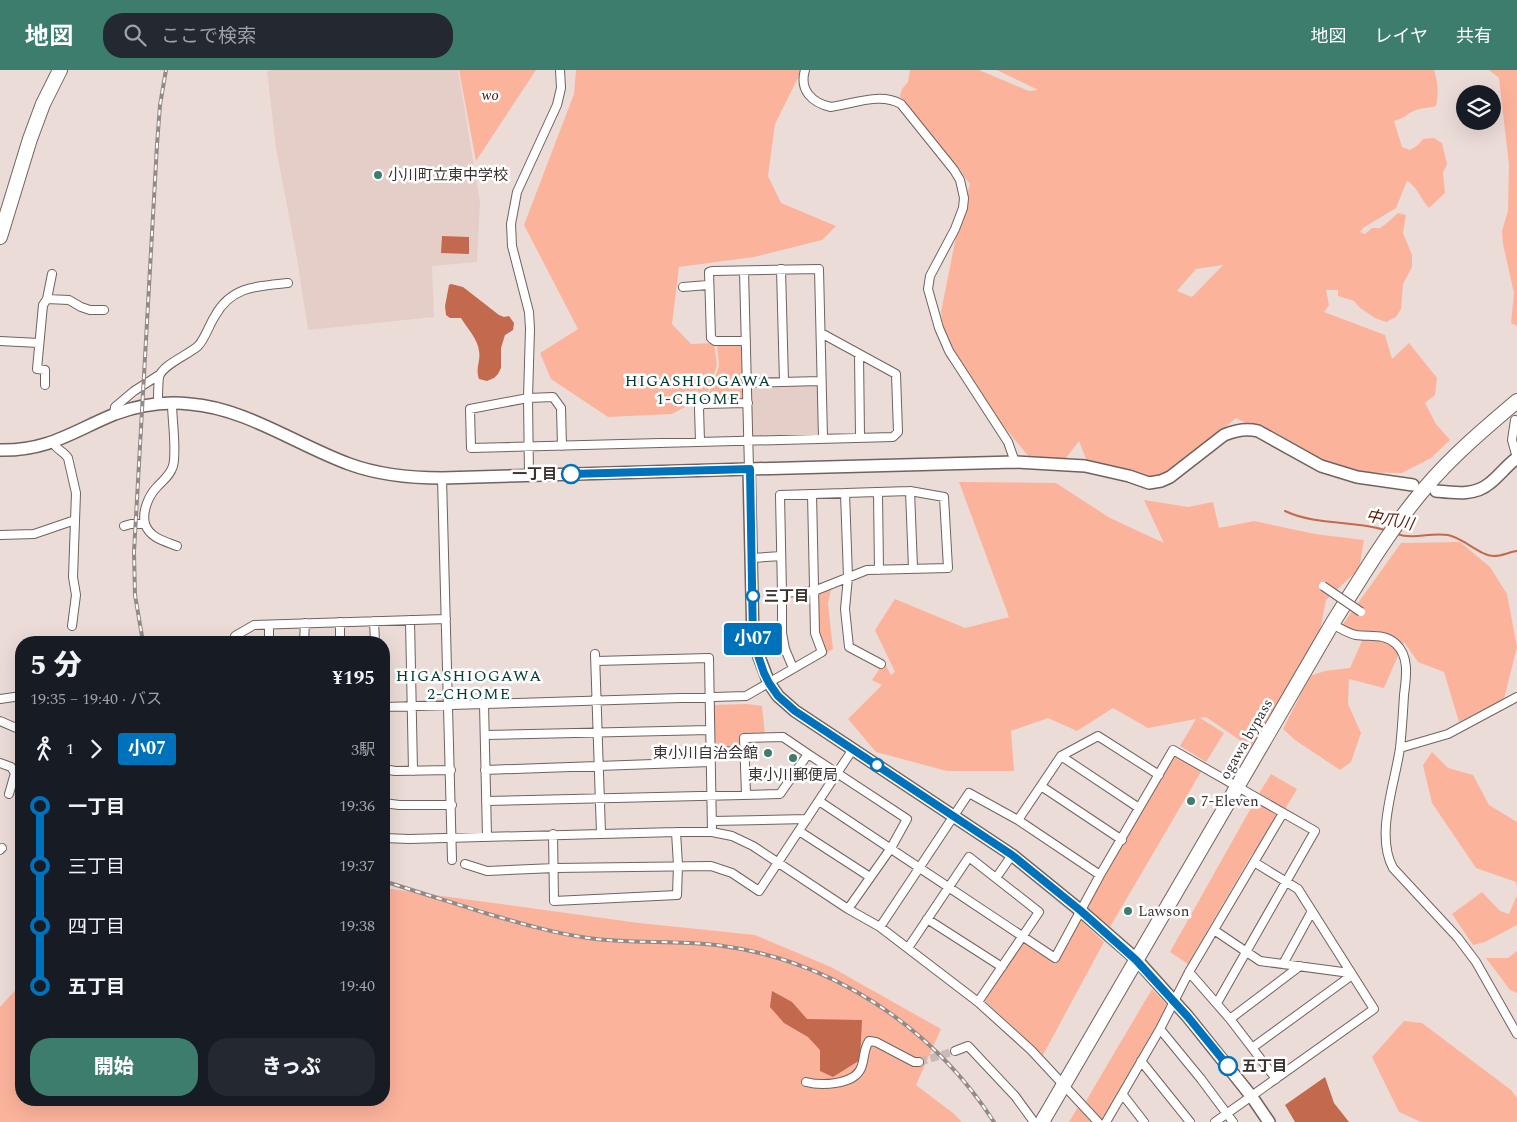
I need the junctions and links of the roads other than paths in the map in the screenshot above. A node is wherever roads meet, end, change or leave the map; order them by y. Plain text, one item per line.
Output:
1 (60, 70) edge
2 (560, 70) edge
3 (805, 70) edge
4 (3, 212) edge
5 (0, 237) edge
6 (744, 270) junction
7 (781, 270) junction
8 (52, 274) dead end
9 (288, 283) dead end
10 (708, 285) junction
11 (683, 287) dead end
12 (47, 299) junction
13 (104, 310) dead end
14 (820, 333) junction
15 (0, 341) edge
16 (746, 341) junction
17 (39, 343) junction
18 (859, 354) junction
19 (160, 375) junction
20 (822, 381) junction
21 (784, 382) junction
22 (747, 383) junction
23 (45, 385) dead end
24 (528, 398) junction
25 (1517, 402) edge
26 (172, 403) junction
27 (748, 403) junction
28 (158, 404) junction
29 (114, 415) junction
30 (1515, 420) dead end
31 (823, 438) junction
32 (860, 438) junction
33 (749, 441) junction
34 (52, 442) junction
35 (700, 442) junction
36 (562, 446) junction
37 (529, 447) junction
38 (0, 450) edge
39 (1517, 458) edge
40 (1015, 462) junction
41 (750, 469) junction
42 (529, 475) junction
43 (442, 478) junction
44 (1413, 485) dead end
45 (910, 491) junction
46 (1436, 491) dead end
47 (878, 493) junction
48 (812, 494) junction
49 (845, 494) junction
50 (75, 520) junction
51 (144, 524) junction
52 (124, 526) dead end
53 (0, 535) edge
54 (177, 546) dead end
55 (781, 556) junction
56 (752, 558) junction
57 (913, 568) junction
58 (879, 570) junction
59 (848, 577) junction
60 (1323, 586) dead end
61 (814, 591) junction
62 (782, 593) junction
63 (1362, 612) dead end
64 (410, 620) junction
65 (446, 620) junction
66 (374, 621) junction
67 (340, 622) junction
68 (305, 623) junction
69 (269, 624) junction
70 (1332, 624) junction
71 (72, 626) dead end
72 (234, 636) edge
73 (269, 636) edge
74 (304, 636) edge
75 (340, 636) edge
76 (375, 636) edge
77 (881, 664) dead end
78 (793, 668) junction
79 (769, 683) junction
80 (15, 697) edge
81 (709, 697) junction
82 (1517, 697) edge
83 (0, 699) edge
84 (597, 700) junction
85 (484, 704) junction
86 (449, 705) junction
87 (412, 706) junction
88 (390, 707) edge
89 (0, 721) edge
90 (15, 727) edge
91 (710, 730) junction
92 (598, 733) junction
93 (484, 735) junction
94 (1400, 748) junction
95 (853, 749) junction
96 (744, 751) junction
97 (710, 752) junction
98 (808, 754) junction
99 (1061, 756) junction
100 (710, 762) junction
101 (0, 763) edge
102 (599, 766) junction
103 (390, 770) edge
104 (451, 770) junction
105 (486, 770) junction
106 (413, 771) junction
107 (838, 772) junction
108 (1159, 775) junction
109 (1041, 786) junction
110 (1238, 786) junction
111 (9, 794) dead end
112 (746, 794) junction
113 (711, 795) junction
114 (600, 799) junction
115 (486, 801) junction
116 (819, 801) junction
117 (390, 804) edge
118 (452, 805) junction
119 (1140, 808) junction
120 (1283, 812) junction
121 (953, 816) junction
122 (807, 819) junction
123 (1018, 820) junction
124 (712, 821) junction
125 (799, 831) junction
126 (676, 832) junction
127 (712, 832) junction
128 (601, 833) junction
129 (553, 834) junction
130 (487, 836) junction
131 (452, 837) junction
132 (390, 838) edge
133 (1122, 840) junction
134 (891, 848) junction
135 (1012, 855) junction
136 (452, 860) dead end
137 (1254, 862) junction
138 (778, 863) junction
139 (465, 864) dead end
140 (678, 865) junction
141 (920, 867) junction
142 (555, 868) junction
143 (1100, 875) junction
144 (870, 877) junction
145 (996, 878) junction
146 (1287, 881) junction
147 (949, 886) junction
148 (848, 909) junction
149 (1081, 911) junction
150 (1312, 911) junction
151 (928, 919) junction
152 (880, 927) junction
153 (1214, 930) junction
154 (1023, 937) junction
155 (908, 948) junction
156 (1247, 952) junction
157 (1136, 960) junction
158 (1283, 964) junction
159 (1300, 966) junction
160 (1002, 967) junction
161 (1189, 972) junction
162 (1350, 973) junction
163 (1174, 1001) junction
164 (978, 1002) junction
165 (1217, 1003) junction
166 (1230, 1019) junction
167 (1160, 1029) junction
168 (1517, 1034) edge
169 (1252, 1048) junction
170 (955, 1051) tunnel mouth
171 (1142, 1061) junction
172 (919, 1062) tunnel mouth
173 (1276, 1079) junction
174 (806, 1082) dead end
175 (1061, 1091) junction
176 (1122, 1095) junction
177 (1252, 1097) junction
178 (1227, 1113) junction
179 (1034, 1122) edge
180 (1042, 1122) edge
181 (1098, 1122) edge
182 (1106, 1122) edge
183 (1144, 1122) edge
184 (1190, 1122) edge
185 (1215, 1122) edge
186 (1233, 1122) edge
187 (1269, 1122) edge

1 - 4 highway
2 - 24 street
3 - 40 street
4 - 5 highway
6 - 7 street
6 - 10 street
6 - 16 street
7 - 14 street
7 - 21 street
8 - 12 street
9 - 19 street
10 - 11 street
10 - 16 street
12 - 13 street
12 - 17 street
14 - 18 street
14 - 20 street
15 - 17 street
16 - 22 street
17 - 23 street
18 - 32 street
18 - 32 street
19 - 28 street
19 - 29 street
20 - 21 street
20 - 31 street
21 - 22 street
22 - 27 street
24 - 36 street
24 - 37 street
24 - 37 street
25 - 70 highway, ogawa bypass
26 - 28 street
26 - 43 street
26 - 51 street
27 - 33 street
27 - 35 street
28 - 29 street
29 - 34 street
30 - 39 street
31 - 32 street
31 - 33 street
33 - 35 street
33 - 41 street
34 - 38 street
34 - 50 street
35 - 36 street
36 - 37 street
37 - 42 street
39 - 46 street
40 - 41 street
40 - 44 street
41 - 42 street
41 - 56 street
42 - 43 street
43 - 65 street
45 - 47 street
45 - 57 street
45 - 57 street
47 - 49 street
47 - 58 street
48 - 49 street
48 - 55 street
48 - 61 street
49 - 59 street
50 - 53 street
50 - 71 street
51 - 52 street
51 - 54 street
55 - 56 street
55 - 62 street
56 - 79 street
57 - 58 street
58 - 59 street
59 - 61 street
59 - 77 street
60 - 63 street, bridge
61 - 62 street
61 - 78 street
62 - 78 street
64 - 65 street
64 - 66 street
64 - 87 street
65 - 86 street
66 - 67 street
66 - 76 street
67 - 68 street
67 - 75 street
68 - 69 street
68 - 74 street
69 - 72 street
69 - 73 street
70 - 94 street
70 - 110 highway, ogawa bypass
78 - 79 street
79 - 81 street
79 - 95 street
80 - 83 street
81 - 84 street
81 - 84 street
81 - 91 street
82 - 94 street
84 - 85 street
84 - 92 street
85 - 86 street
85 - 93 street
86 - 87 street
86 - 104 street
87 - 88 street
87 - 106 street
89 - 90 street
91 - 92 street
91 - 97 street
92 - 93 street
92 - 102 street
93 - 105 street
94 - 168 street
95 - 107 street
95 - 121 street
96 - 97 street
96 - 98 street
96 - 112 street
97 - 100 street
98 - 107 street
98 - 112 street
99 - 108 street
99 - 109 street
99 - 119 street
100 - 102 street
100 - 113 street
101 - 111 street
102 - 105 street
102 - 114 street
103 - 106 street
104 - 106 street
104 - 118 street
105 - 115 street
107 - 116 street
107 - 134 street
108 - 110 street
108 - 119 street
109 - 123 street
109 - 133 street
110 - 120 street
110 - 157 highway, ogawa bypass
112 - 113 street
113 - 114 street
113 - 124 street
114 - 115 street
114 - 128 street
115 - 130 street
116 - 122 street
116 - 134 street
117 - 118 street
118 - 131 street
119 - 133 street
120 - 137 street
120 - 146 street
121 - 123 street
121 - 135 street
121 - 141 street
122 - 124 street
122 - 125 street
123 - 143 street
124 - 127 street
125 - 138 street
125 - 144 street
126 - 127 street
126 - 128 street
126 - 140 street
127 - 138 street
128 - 129 street
129 - 130 street
129 - 142 street
130 - 131 street
131 - 132 street
131 - 136 street
133 - 143 street
134 - 141 street
134 - 144 street
135 - 145 street
135 - 149 street
137 - 146 street
137 - 153 street
138 - 140 street
138 - 148 street
139 - 142 street
140 - 142 street
140 - 142 street
141 - 147 street
141 - 152 street
143 - 149 street
144 - 148 street
145 - 147 street
145 - 154 street
146 - 150 street
146 - 156 street
147 - 151 street
147 - 154 street
148 - 152 street
149 - 154 street
149 - 157 street
150 - 158 street
150 - 162 street
151 - 155 street
151 - 160 street
152 - 155 street
153 - 156 street
153 - 161 street
154 - 160 street
155 - 164 street
156 - 158 street
156 - 165 street
157 - 163 street
157 - 175 highway, ogawa bypass
158 - 159 street
159 - 162 street
159 - 166 street
160 - 164 street
161 - 163 street
161 - 165 street
162 - 169 street
162 - 173 street
163 - 167 street
163 - 177 street
164 - 175 street
165 - 166 street
166 - 169 street
167 - 171 street
167 - 178 street
169 - 173 street
170 - 179 street
171 - 176 street
171 - 184 street
172 - 174 street
173 - 177 street
175 - 180 highway, ogawa bypass
175 - 181 street
176 - 182 street
176 - 183 street
177 - 178 street
177 - 187 street
178 - 185 street
178 - 186 street

